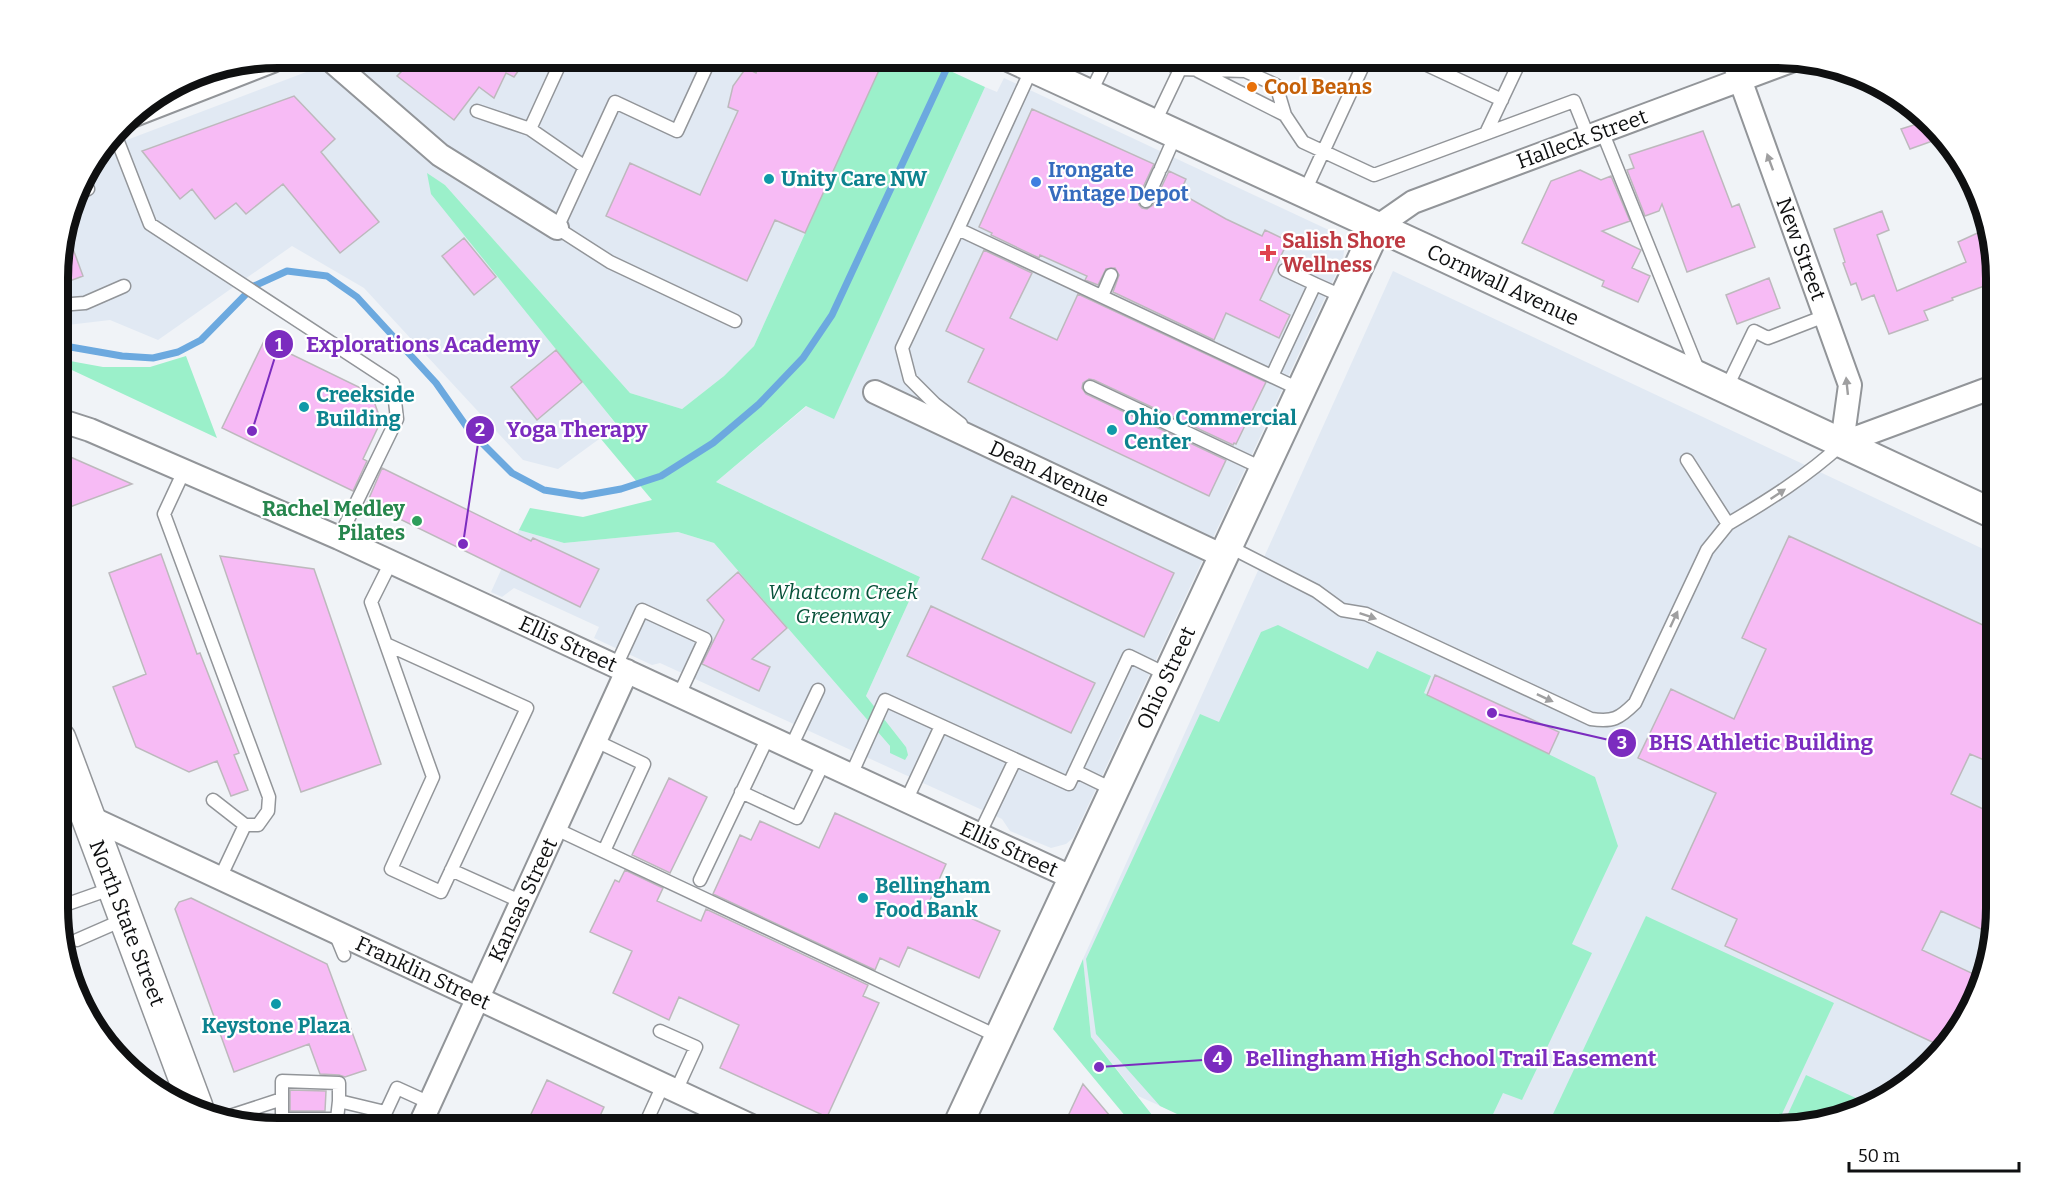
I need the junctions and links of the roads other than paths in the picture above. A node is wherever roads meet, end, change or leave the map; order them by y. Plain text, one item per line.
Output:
1 (340, 68) edge
2 (558, 68) edge
3 (706, 68) edge
4 (1016, 68) edge
5 (1033, 68) edge
6 (1102, 68) edge
7 (1182, 68) edge
8 (1362, 68) edge
9 (1434, 68) edge
10 (1517, 68) edge
11 (1736, 68) edge
12 (1772, 68) edge
13 (1194, 69) joint
14 (235, 72) edge
15 (1740, 80) junction
16 (1090, 94) junction
17 (170, 98) edge
18 (1502, 100) junction
19 (477, 111) dead end
20 (1285, 115) junction
21 (530, 129) junction
22 (1165, 129) junction
23 (1486, 134) junction
24 (1595, 134) junction
25 (118, 142) edge
26 (1324, 151) junction
27 (585, 167) junction
28 (1304, 193) junction
29 (1146, 201) dead end
30 (1377, 226) junction
31 (557, 228) junction
32 (958, 229) junction
33 (1285, 270) dead end
34 (1111, 275) dead end
35 (1315, 284) junction
36 (124, 286) dead end
37 (1344, 297) junction
38 (1107, 303) junction
39 (68, 304) edge
40 (1825, 316) junction
41 (735, 321) dead end
42 (1272, 376) junction
43 (1701, 377) junction
44 (1090, 387) dead end
45 (1726, 389) junction
46 (1301, 390) junction
47 (1985, 390) edge
48 (875, 392) dead end
49 (68, 423) edge
50 (1842, 444) junction
51 (991, 447) junction
52 (1687, 460) dead end
53 (1264, 469) junction
54 (184, 471) junction
55 (1985, 510) edge
56 (1728, 524) junction
57 (339, 538) junction
58 (1226, 551) junction
59 (391, 562) junction
60 (386, 644) junction
61 (622, 669) junction
62 (1168, 675) junction
63 (818, 690) dead end
64 (679, 695) junction
65 (941, 726) junction
66 (768, 737) junction
67 (596, 741) junction
68 (790, 747) junction
69 (1015, 760) junction
70 (824, 762) junction
71 (1075, 771) junction
72 (851, 775) junction
73 (68, 777) edge
74 (1114, 790) junction
75 (741, 792) junction
76 (213, 800) dead end
77 (906, 801) junction
78 (76, 810) edge
79 (245, 825) junction
80 (556, 829) junction
81 (979, 835) junction
82 (604, 851) junction
83 (451, 870) junction
84 (220, 878) junction
85 (1073, 878) junction
86 (700, 880) dead end
87 (114, 887) junction
88 (522, 902) junction
89 (68, 904) edge
90 (126, 918) junction
91 (335, 932) junction
92 (76, 940) dead end
93 (344, 955) dead end
94 (478, 998) junction
95 (660, 1031) dead end
96 (999, 1037) junction
97 (670, 1088) junction
98 (182, 1095) edge
99 (282, 1099) junction
100 (339, 1101) junction
101 (430, 1103) junction
102 (386, 1112) junction
103 (237, 1114) edge
104 (285, 1118) edge
105 (337, 1118) edge
106 (383, 1118) edge
107 (423, 1118) edge
108 (650, 1118) edge
109 (722, 1118) edge
110 (961, 1118) edge

1 - 31 street
2 - 21 lane
3 - 27 lane
4 - 32 lane
5 - 16 street, Cornwall Avenue
6 - 16 lane
7 - 22 lane
8 - 26 lane
9 - 18 lane
10 - 18 lane
11 - 15 street, New Street
12 - 15 street, Halleck Street
13 - 20 lane
13 - 20 lane
14 - 17 street
15 - 24 street, Halleck Street
40 -> 15 street, New Street
16 - 22 street, Cornwall Avenue
18 - 23 lane
19 - 21 lane
20 - 26 lane
21 - 27 lane
22 - 28 street, Cornwall Avenue
22 - 29 lane
23 - 24 lane
23 - 26 lane
24 - 30 street, Halleck Street
24 - 43 lane
25 - 57 lane
26 - 28 lane
27 - 31 lane
28 - 30 street, Cornwall Avenue
30 - 37 street, Ohio Street
30 - 43 street, Cornwall Avenue
31 - 41 lane
32 - 38 lane
32 - 51 lane
33 - 35 lane
34 - 38 lane
35 - 37 lane
35 - 42 lane
36 - 39 lane
37 - 46 street, Ohio Street
38 - 42 lane
40 - 45 lane
50 -> 40 street, New Street
42 - 46 lane
43 - 45 street, Cornwall Avenue
44 - 53 lane
45 - 50 street, Cornwall Avenue
46 - 53 street, Ohio Street
47 - 50 street
48 - 51 street, Dean Avenue
49 - 54 street, Ellis Street
50 - 55 street, Cornwall Avenue
56 -> 50 lane
51 - 58 street, Dean Avenue
52 - 56 lane
53 - 58 street, Ohio Street
54 - 57 street, Ellis Street
54 - 79 lane
58 -> 56 lane
57 - 59 street, Ellis Street
58 - 62 street, Ohio Street
59 - 60 lane
59 - 61 street, Ellis Street
60 - 83 lane
60 - 83 lane
61 - 64 street, Ellis Street
61 - 64 lane
61 - 67 street, Kansas Street
62 - 71 lane
62 - 74 street, Ohio Street
63 - 68 lane
64 - 66 street, Ellis Street
65 - 69 lane
65 - 72 lane
65 - 77 lane
66 - 68 street, Ellis Street
66 - 75 lane
67 - 80 street, Kansas Street
67 - 82 lane
68 - 70 street, Ellis Street
69 - 71 lane
69 - 81 lane
70 - 72 street, Ellis Street
70 - 75 lane
71 - 74 lane
72 - 77 street, Ellis Street
73 - 78 main road, North State Street
74 - 85 street, Ohio Street
75 - 86 lane
76 - 79 lane
77 - 81 street, Ellis Street
78 - 84 street, Franklin Street
78 - 87 main road, North State Street
79 - 84 lane
80 - 82 lane
80 - 88 street, Kansas Street
81 - 85 street, Ellis Street
82 - 96 lane
83 - 88 lane
84 - 91 street, Franklin Street
85 - 96 street, Ohio Street
87 - 89 lane
87 - 90 main road, North State Street
88 - 94 street, Kansas Street
90 - 92 lane
90 - 98 main road, North State Street
91 - 93 lane
91 - 94 street, Franklin Street
94 - 97 street, Franklin Street
94 - 101 street, Kansas Street
95 - 97 lane
96 - 110 street, Ohio Street
97 - 108 lane
97 - 109 street, Franklin Street
99 - 100 lane
99 - 103 lane
99 - 104 lane
100 - 102 lane
100 - 105 lane
101 - 102 lane
101 - 107 street, Kansas Street
102 - 106 lane

